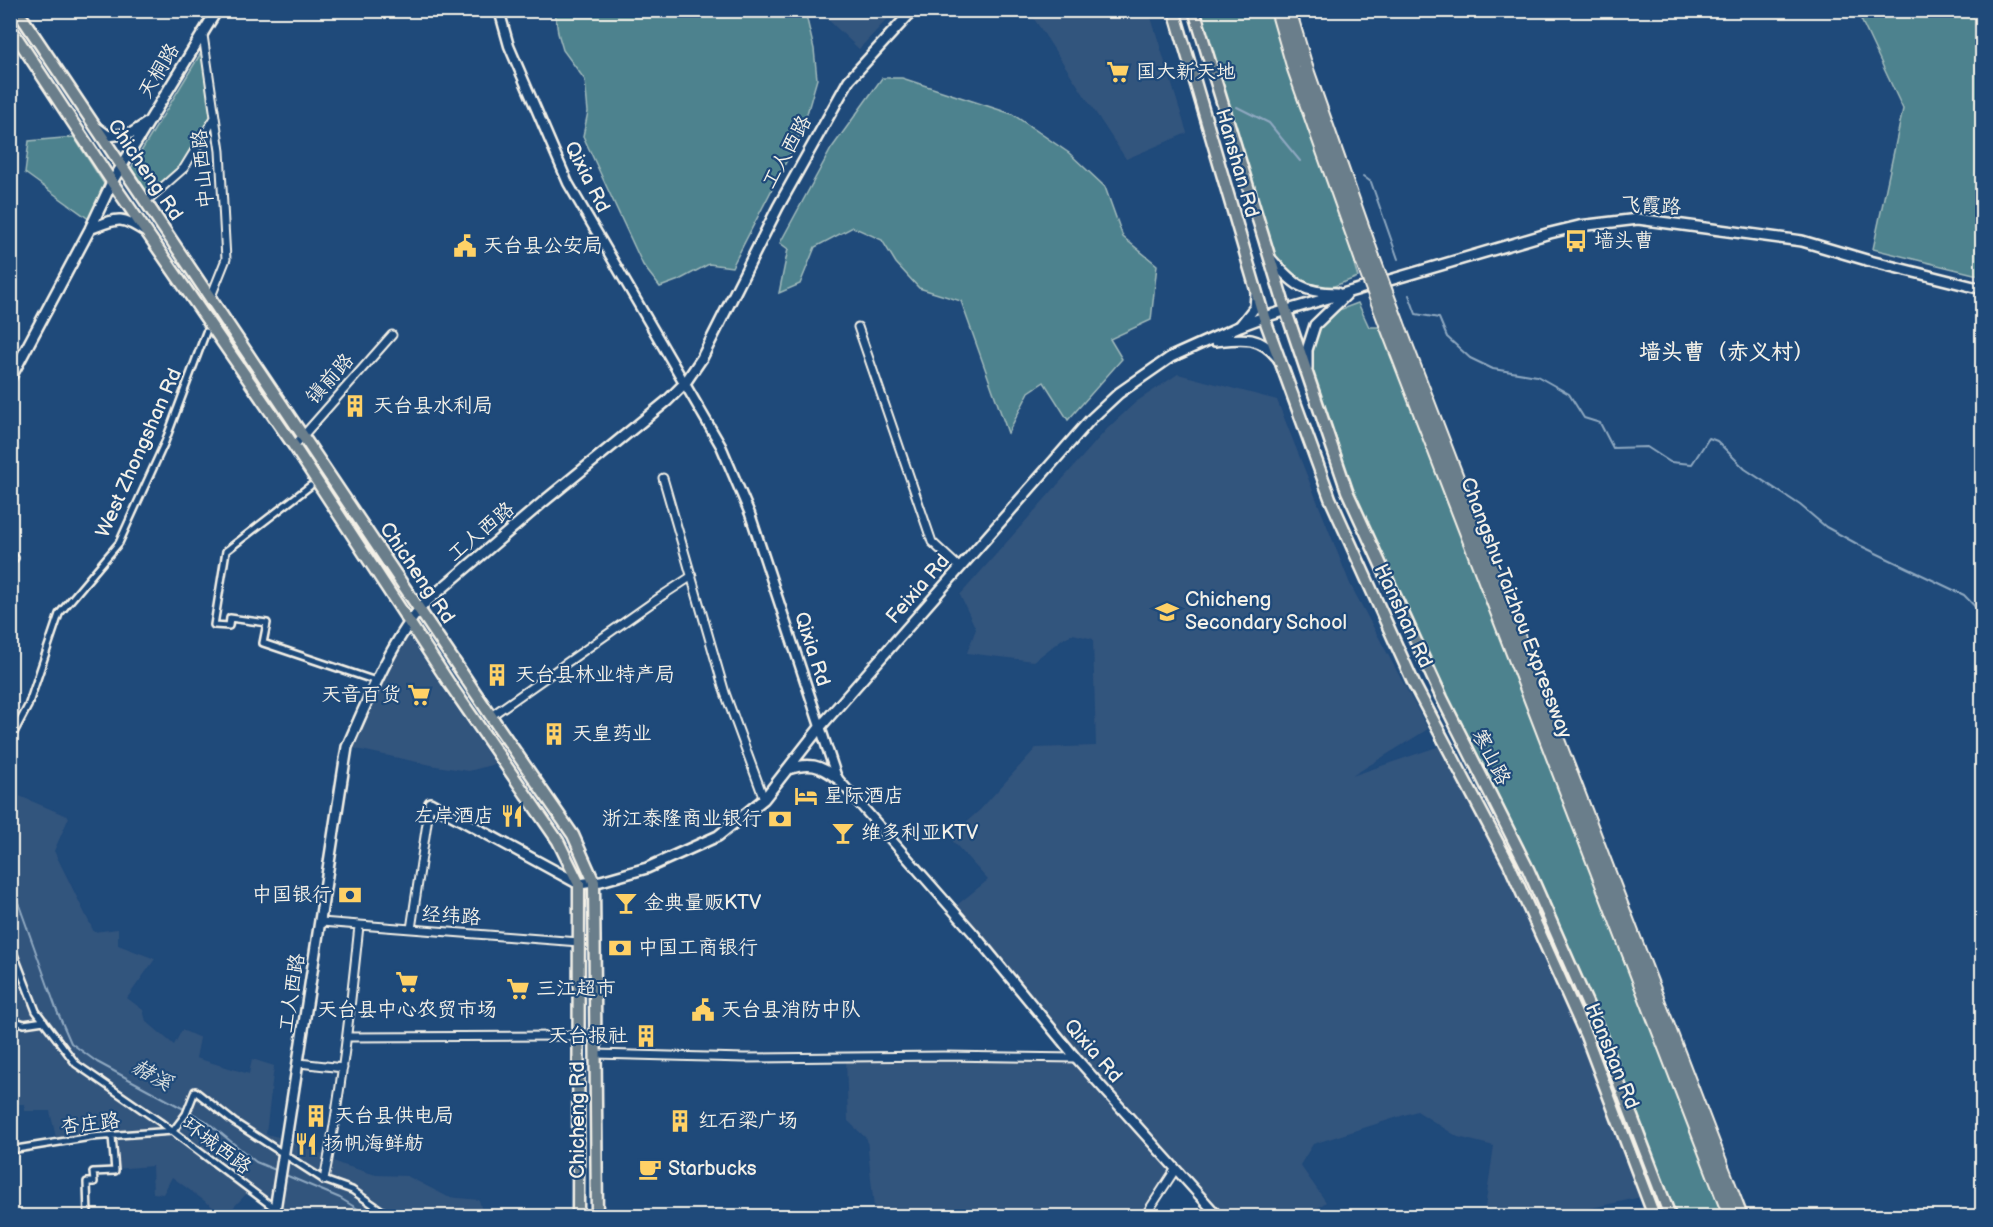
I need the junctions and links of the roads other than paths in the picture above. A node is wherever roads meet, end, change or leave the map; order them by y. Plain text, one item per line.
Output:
1 (17, 10) edge
2 (217, 10) edge
3 (499, 10) edge
4 (913, 10) edge
5 (1174, 10) edge
6 (1194, 10) edge
7 (1277, 10) edge
8 (1289, 10) edge
9 (10, 27) edge
10 (202, 35) junction
11 (215, 118) junction
12 (149, 122) junction
13 (93, 126) junction
14 (121, 168) junction
15 (112, 182) junction
16 (150, 198) dead end
17 (90, 229) junction
18 (148, 234) junction
19 (1269, 255) junction
20 (1368, 259) junction
21 (1983, 289) edge
22 (1256, 291) junction
23 (1349, 293) junction
24 (210, 298) junction
25 (1286, 311) junction
26 (1264, 317) junction
27 (1240, 326) junction
28 (1393, 326) junction
29 (858, 327) dead end
30 (206, 332) dead end
31 (392, 335) dead end
32 (1204, 342) junction
33 (1279, 360) junction
34 (1306, 374) junction
35 (10, 379) edge
36 (685, 384) junction
37 (302, 435) junction
38 (294, 446) junction
39 (663, 478) dead end
40 (310, 486) dead end
41 (960, 568) junction
42 (692, 576) junction
43 (420, 609) junction
44 (410, 622) junction
45 (376, 681) junction
46 (491, 716) junction
47 (820, 726) junction
48 (10, 740) edge
49 (520, 759) junction
50 (507, 768) junction
51 (788, 769) junction
52 (837, 778) junction
53 (764, 799) junction
54 (430, 803) joint
55 (594, 882) junction
56 (579, 884) junction
57 (321, 922) junction
58 (359, 926) junction
59 (411, 929) junction
60 (579, 942) junction
61 (10, 944) edge
62 (13, 960) edge
63 (10, 1019) edge
64 (44, 1021) junction
65 (580, 1036) junction
66 (348, 1037) junction
67 (596, 1054) junction
68 (1076, 1058) junction
69 (299, 1063) junction
70 (343, 1068) junction
71 (596, 1111) junction
72 (579, 1112) junction
73 (173, 1131) junction
74 (112, 1136) junction
75 (10, 1150) edge
76 (284, 1154) junction
77 (1174, 1170) junction
78 (324, 1180) junction
79 (275, 1213) edge
80 (383, 1214) edge
81 (88, 1216) edge
82 (285, 1216) edge
83 (578, 1216) edge
84 (597, 1216) edge
85 (1145, 1216) edge
86 (1218, 1216) edge
87 (1654, 1216) edge
88 (1670, 1216) edge
89 (1730, 1216) edge
90 (1741, 1216) edge

1 - 13 main road, Chicheng Rd
2 - 10 main road, 天桐路
3 - 36 street, Qixia Rd
4 - 36 main road, 工人西路
5 - 22 main road, Hanshan Rd
6 - 19 main road, Hanshan Rd
7 - 20 highway, Changshu-Taizhou Expressway
8 - 20 highway, Changshu-Taizhou Expressway
9 - 15 main road, Chicheng Rd
10 - 11 street, 中山西路
10 - 12 main road, 天桐路
11 - 16 street
11 - 24 street, 中山西路
12 - 13 main road
12 - 14 main road, 天桐路
13 - 14 main road, Chicheng Rd
14 - 15 main road, 天桐路
14 - 24 main road, Chicheng Rd
15 - 17 main road, 天桐路
15 - 18 main road, Chicheng Rd
17 - 18 main road
17 - 35 main road, 天桐路
18 - 38 main road, Chicheng Rd
19 - 23 main road
19 - 25 main road, Hanshan Rd
20 - 28 highway, Changshu-Taizhou Expressway, bridge
21 - 23 main road, 飞霞路
22 - 26 main road, Hanshan Rd
22 - 27 main road
23 - 25 main road, 飞霞路
23 - 34 main road
24 - 37 main road, Chicheng Rd
25 - 26 main road, Feixia Rd
25 - 34 main road, 寒山路
26 - 27 main road, Feixia Rd
26 - 33 main road, Hanshan Rd
27 - 32 main road, Feixia Rd
28 - 89 highway, Changshu-Taizhou Expressway
28 - 90 highway, Changshu-Taizhou Expressway
29 - 41 street
30 - 48 street, West Zhongshan Rd
31 - 37 street, 镇前路
32 - 33 main road
32 - 41 main road, Feixia Rd
33 - 87 main road, Hanshan Rd
34 - 88 main road, 寒山路
36 - 43 main road, 工人西路
36 - 47 street, Qixia Rd
37 - 38 street, 镇前路
37 - 43 main road, Chicheng Rd
38 - 44 main road, Chicheng Rd
39 - 42 street
40 - 45 street
41 - 47 main road, Feixia Rd
42 - 46 street
42 - 53 street
43 - 44 main road, 工人西路
43 - 46 main road, Chicheng Rd
44 - 45 main road, 工人西路
44 - 50 main road, Chicheng Rd
45 - 57 main road, 工人西路
46 - 49 main road, Chicheng Rd
47 - 51 main road, Feixia Rd
47 - 52 street, Qixia Rd
49 - 50 main road
49 - 55 main road, Chicheng Rd
50 - 56 main road, Chicheng Rd
51 - 52 main road
51 - 53 main road, Feixia Rd
52 - 68 street, Qixia Rd
53 - 55 main road, Feixia Rd
54 - 56 main road
54 - 59 street
55 - 56 main road, Feixia Rd
55 - 67 main road, Chicheng Rd
56 - 60 main road, Chicheng Rd
57 - 58 street, 经纬路
57 - 69 main road, 工人西路
58 - 59 street, 经纬路
58 - 66 street
59 - 60 street, 经纬路
60 - 65 main road, Chicheng Rd
61 - 62 street, 环城西路
62 - 64 street, 环城西路
63 - 64 street
64 - 73 street, 环城西路
65 - 66 street
65 - 72 main road, Chicheng Rd
66 - 70 street
67 - 68 street
67 - 71 main road, Chicheng Rd
68 - 77 street, Qixia Rd
69 - 70 street
69 - 76 main road, 工人西路
70 - 78 street
71 - 72 main road
71 - 84 main road, Chicheng Rd
72 - 83 main road, Chicheng Rd
73 - 74 street, 杏庄路
73 - 76 street
73 - 79 street, 环城西路
74 - 75 street, 杏庄路
74 - 81 street
76 - 78 street
76 - 79 main road, 工人西路
77 - 85 street
77 - 86 street, Qixia Rd
78 - 80 street
79 - 82 street, 环城西路

